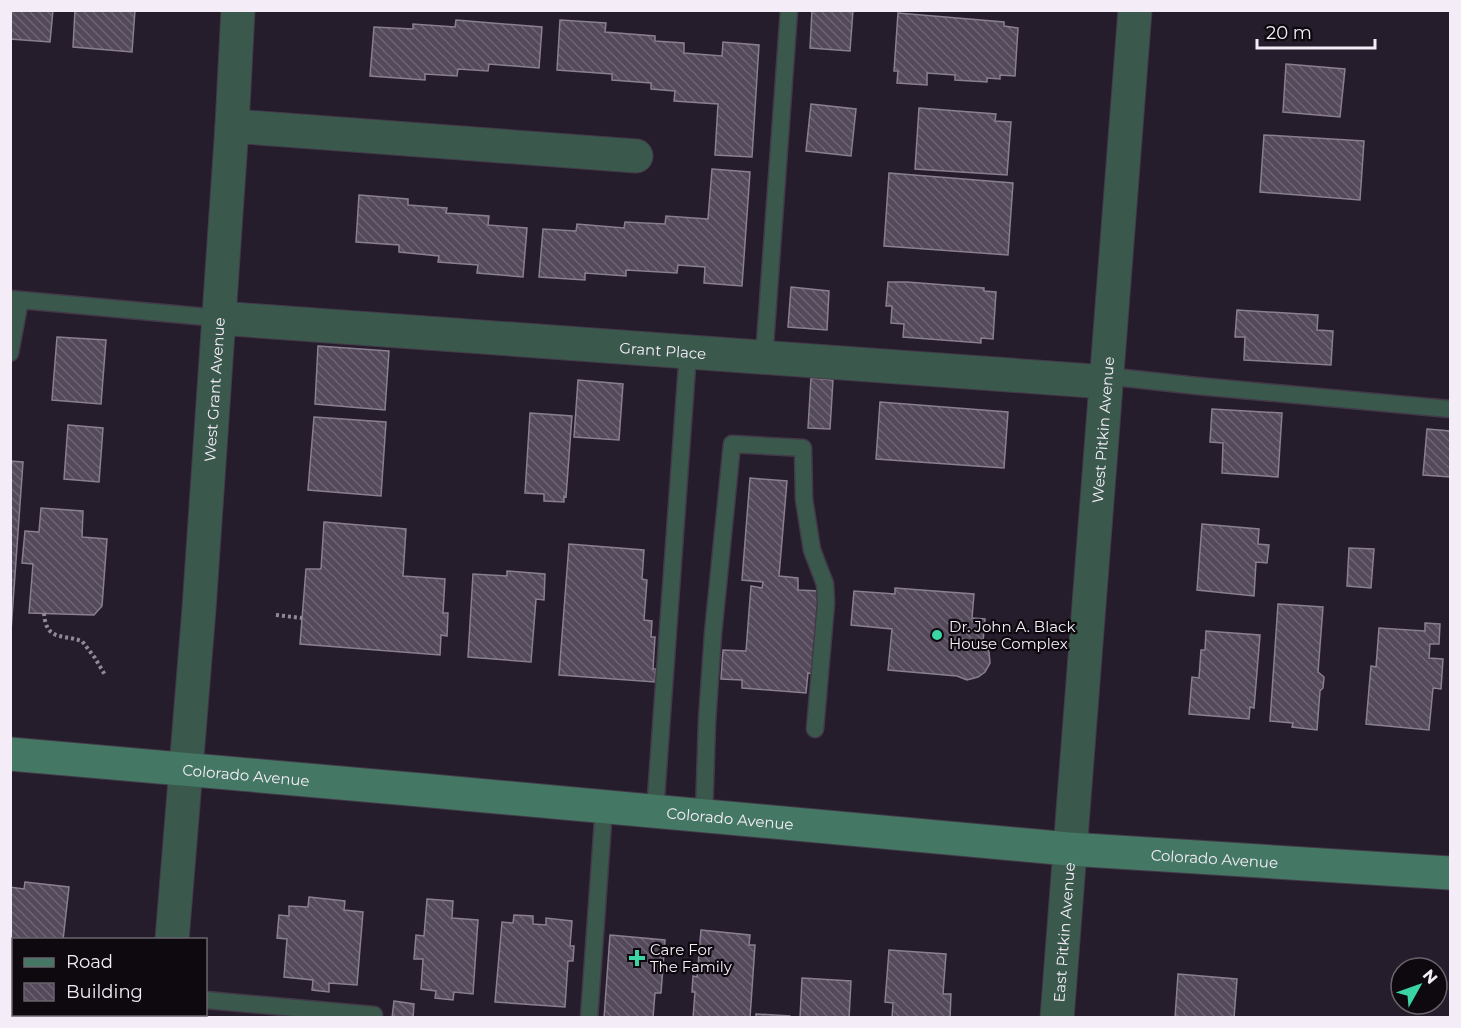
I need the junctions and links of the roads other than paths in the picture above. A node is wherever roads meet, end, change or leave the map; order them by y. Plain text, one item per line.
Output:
1 (238, 10) edge
2 (789, 10) edge
3 (1135, 10) edge
4 (232, 126) junction
5 (636, 156) dead end
6 (15, 300) edge
7 (218, 318) junction
8 (10, 352) edge
9 (688, 352) junction
10 (764, 358) junction
11 (1106, 379) junction
12 (1450, 409) edge
13 (815, 729) dead end
14 (10, 754) edge
15 (187, 769) junction
16 (604, 807) junction
17 (655, 811) junction
18 (704, 816) junction
19 (1069, 849) junction
20 (1450, 873) edge
21 (172, 938) edge
22 (207, 1000) edge
23 (374, 1015) dead end
24 (136, 1016) edge
25 (152, 1017) edge
26 (589, 1017) edge
27 (1056, 1017) edge

1 - 4 street, West Grant Avenue
2 - 10 lane
3 - 11 street, West Pitkin Avenue
4 - 5 street
4 - 7 street, West Grant Avenue
6 - 7 lane
6 - 8 lane
7 - 9 street, Grant Place
7 - 15 street, West Grant Avenue
9 - 10 street, Grant Place
9 - 17 lane
10 - 11 street, Grant Place
11 - 12 lane
11 - 19 street, West Pitkin Avenue
13 - 18 lane
14 - 15 street, Colorado Avenue
15 - 16 street, Colorado Avenue
15 - 21 street, West Grant Avenue
16 - 17 street, Colorado Avenue
16 - 26 lane
17 - 18 street, Colorado Avenue
18 - 19 street, Colorado Avenue
19 - 20 street, Colorado Avenue
19 - 27 street, East Pitkin Avenue
22 - 23 lane
24 - 25 lane

